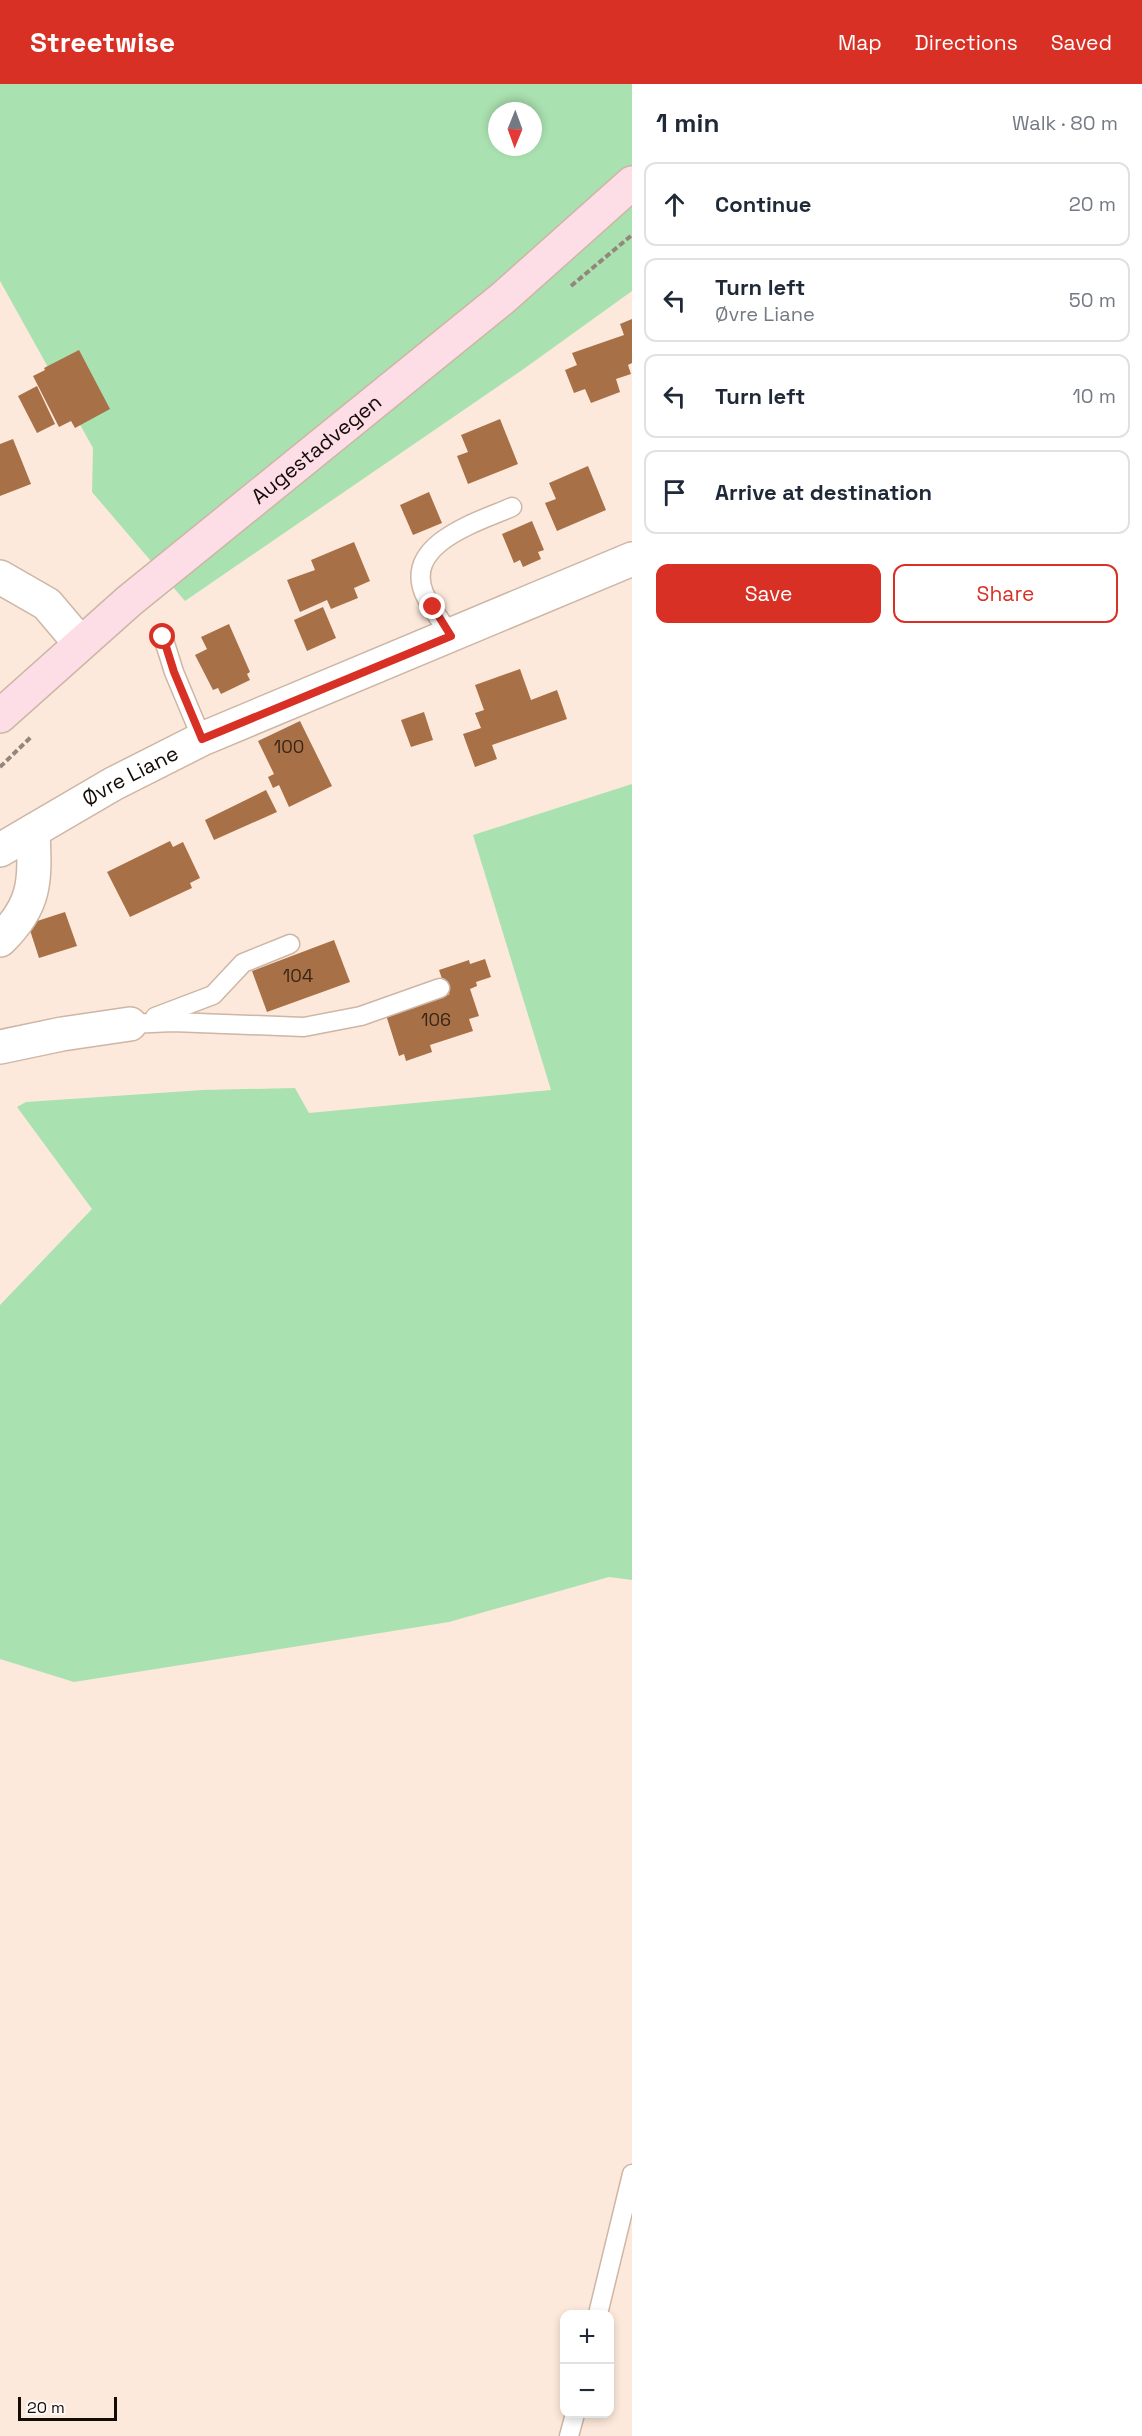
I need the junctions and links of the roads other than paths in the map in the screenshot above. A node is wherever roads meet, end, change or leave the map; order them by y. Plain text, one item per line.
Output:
1 (632, 183) edge
2 (512, 507) dead end
3 (632, 559) edge
4 (0, 577) edge
5 (451, 636) junction
6 (163, 637) dead end
7 (80, 642) junction
8 (0, 716) edge
9 (202, 739) junction
10 (33, 831) junction
11 (0, 850) edge
12 (0, 940) edge
13 (290, 944) dead end
14 (440, 988) dead end
15 (130, 1024) junction
16 (0, 1047) edge
17 (632, 2174) edge
18 (599, 2310) edge
19 (573, 2418) edge
20 (569, 2436) edge

1 - 7 main road, Augestadvegen
2 - 5 lane
3 - 5 street, Øvre Liane
4 - 7 street
5 - 9 street, Øvre Liane
6 - 9 lane
7 - 8 main road, Augestadvegen
9 - 10 street, Øvre Liane
10 - 11 street, Øvre Liane
10 - 12 street
13 - 15 lane
14 - 15 lane
15 - 16 street
17 - 18 lane
19 - 20 lane

